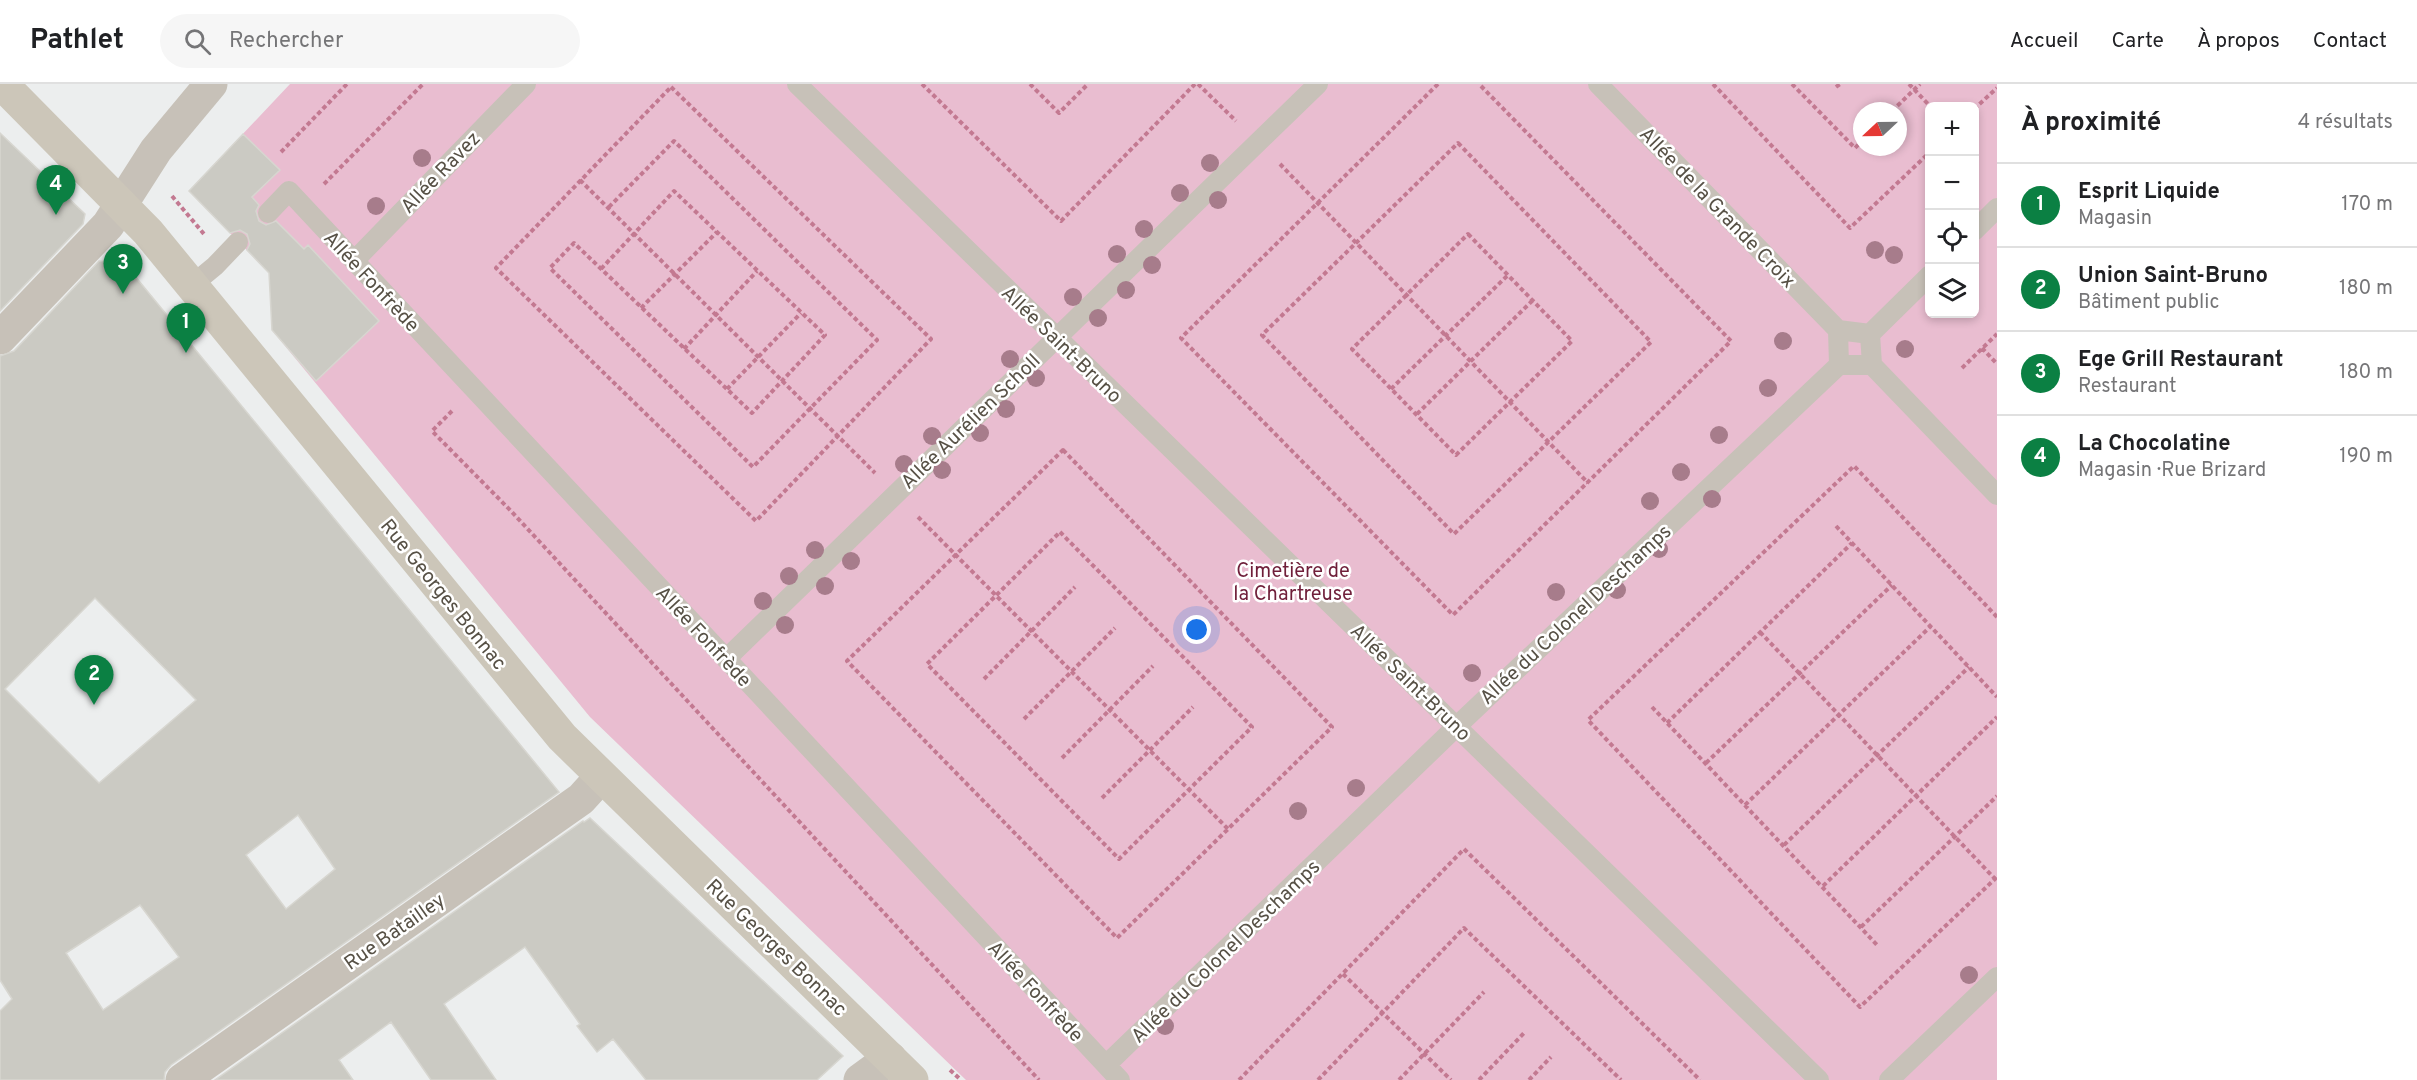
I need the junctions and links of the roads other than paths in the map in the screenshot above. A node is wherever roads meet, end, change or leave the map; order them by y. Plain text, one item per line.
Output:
1 (2, 84) edge
2 (211, 84) edge
3 (526, 84) edge
4 (796, 84) edge
5 (1318, 84) edge
6 (1598, 84) edge
7 (121, 206) junction
8 (1997, 208) edge
9 (268, 213) dead end
10 (1979, 226) edge
11 (238, 242) dead end
12 (354, 261) junction
13 (1925, 279) edge
14 (192, 285) junction
15 (1838, 330) junction
16 (1870, 334) junction
17 (0, 338) edge
18 (1056, 338) junction
19 (1839, 365) junction
20 (1872, 365) junction
21 (1997, 495) edge
22 (726, 659) junction
23 (1457, 726) junction
24 (601, 777) junction
25 (1997, 977) edge
26 (1106, 1065) junction
27 (901, 1069) edge
28 (183, 1080) edge
29 (860, 1080) edge
30 (1120, 1080) edge
31 (1819, 1080) edge
32 (1889, 1080) edge

1 - 7 main road, Rue Georges Bonnac
2 - 7 street
3 - 12 lane, Allée Ravez
4 - 18 lane, Allée Saint-Bruno
5 - 18 lane, Allée Aurélien Scholl
6 - 15 lane, Allée de la Grande Croix
7 - 14 main road, Rue Georges Bonnac
7 - 17 street
8 - 10 lane
9 - 12 lane, Allée Fonfrède
11 - 14 lane
12 - 22 lane, Allée Fonfrède
13 - 16 lane
14 - 24 main road, Rue Georges Bonnac
15 - 16 lane
15 - 19 lane
16 - 20 lane
18 - 22 lane, Allée Aurélien Scholl
18 - 23 lane, Allée Saint-Bruno
19 - 20 lane
19 - 23 lane, Allée du Colonel Deschamps
20 - 21 lane
22 - 26 lane, Allée Fonfrède
23 - 26 lane, Allée du Colonel Deschamps
23 - 31 lane, Allée Saint-Bruno
24 - 27 main road, Rue Georges Bonnac
24 - 28 street, Rue Batailley
25 - 32 lane
26 - 30 lane, Allée Fonfrède
27 - 29 street

